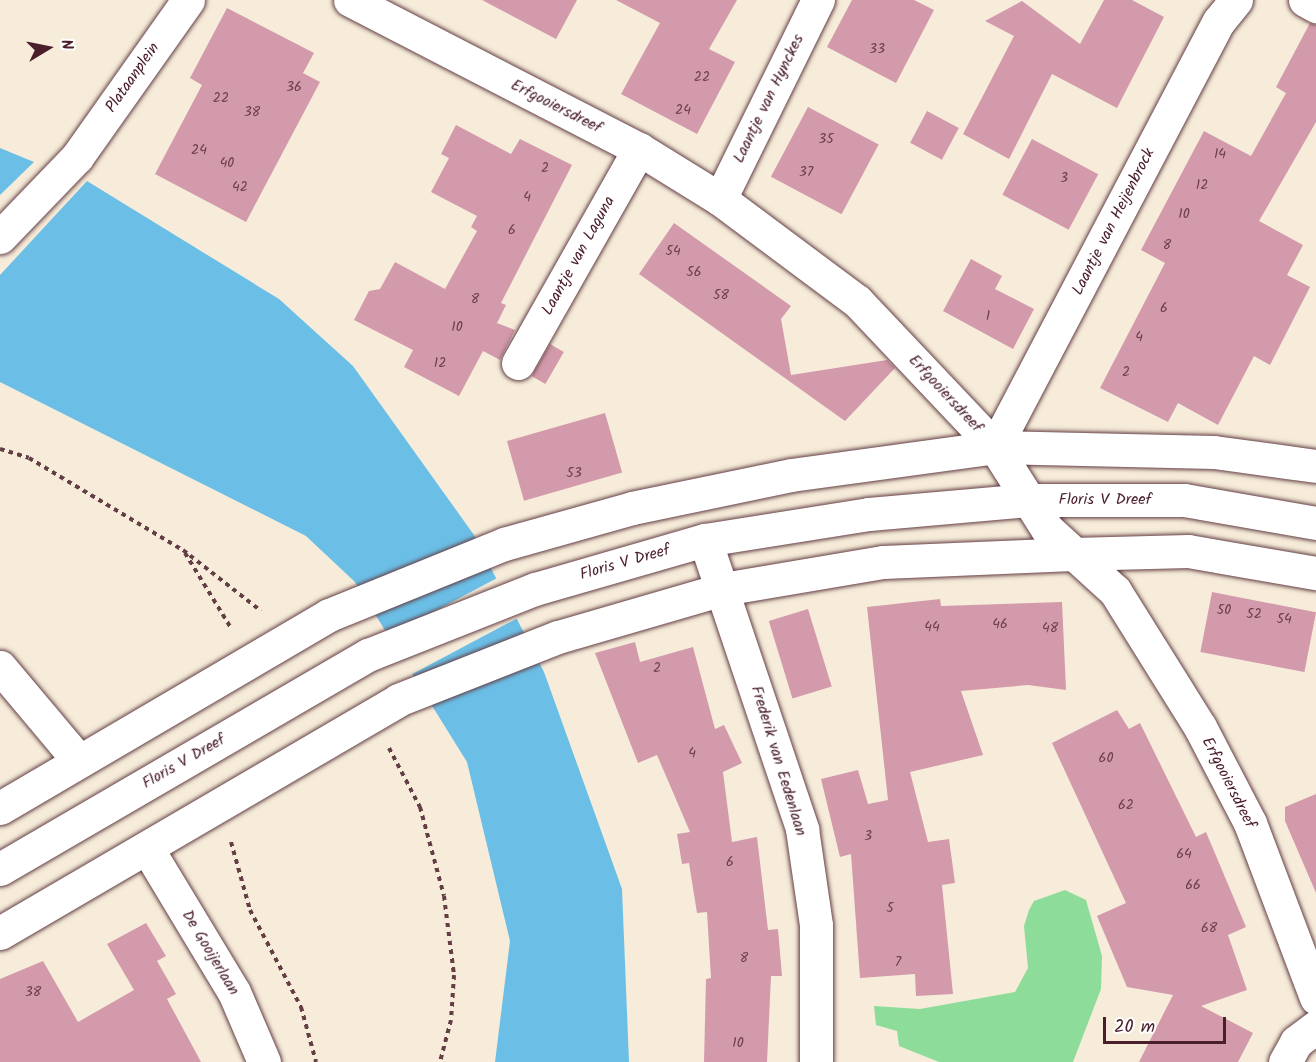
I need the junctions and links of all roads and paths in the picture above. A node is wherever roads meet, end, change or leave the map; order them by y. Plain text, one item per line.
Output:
1 (188, 0) edge
2 (350, 0) edge
3 (818, 0) edge
4 (1236, 0) edge
5 (1305, 0) edge
6 (1316, 6) edge
7 (398, 11) edge
8 (639, 149) junction
9 (720, 199) junction
10 (0, 237) edge
11 (518, 363) dead end
12 (995, 447) junction
13 (0, 449) edge
14 (1316, 466) edge
15 (1028, 500) junction
16 (1316, 523) edge
17 (705, 540) junction
18 (183, 550) junction
19 (1073, 554) junction
20 (1316, 573) edge
21 (723, 589) junction
22 (291, 635) junction
23 (239, 665) junction
24 (0, 667) edge
25 (370, 717) junction
26 (79, 761) junction
27 (229, 800) junction
28 (0, 808) edge
29 (147, 848) junction
30 (0, 869) edge
31 (0, 933) edge
32 (1316, 998) edge
33 (1316, 1027) edge
34 (264, 1062) edge
35 (316, 1062) edge
36 (440, 1062) edge
37 (816, 1062) edge
38 (1286, 1062) edge

1 - 10 street, Plataanplein
2 - 7 street, Erfgooiersdreef
3 - 9 street, Laantje van Hynckes
4 - 12 street, Laantje van Heijenbrock
5 - 6 street
7 - 8 street, Erfgooiersdreef
8 - 9 street, Erfgooiersdreef
8 - 11 street, Laantje van Laguna
9 - 12 street, Erfgooiersdreef
12 - 14 street
12 - 15 street, Erfgooiersdreef
12 - 22 street
13 - 18 path
15 - 16 street, Floris V Dreef
15 - 17 street, Floris V Dreef
15 - 19 street, Erfgooiersdreef
17 - 21 street, Frederik van Eedenlaan
17 - 30 street, Floris V Dreef
18 - 22 path
18 - 23 path
19 - 20 street
19 - 21 street
19 - 32 street, Erfgooiersdreef
21 - 25 street
21 - 37 street, Frederik van Eedenlaan
22 - 23 street
23 - 26 street
24 - 26 street
25 - 27 street
25 - 36 path
26 - 28 street
27 - 29 street
27 - 35 path
29 - 31 street
29 - 34 street, De Gooijerlaan
33 - 38 street

